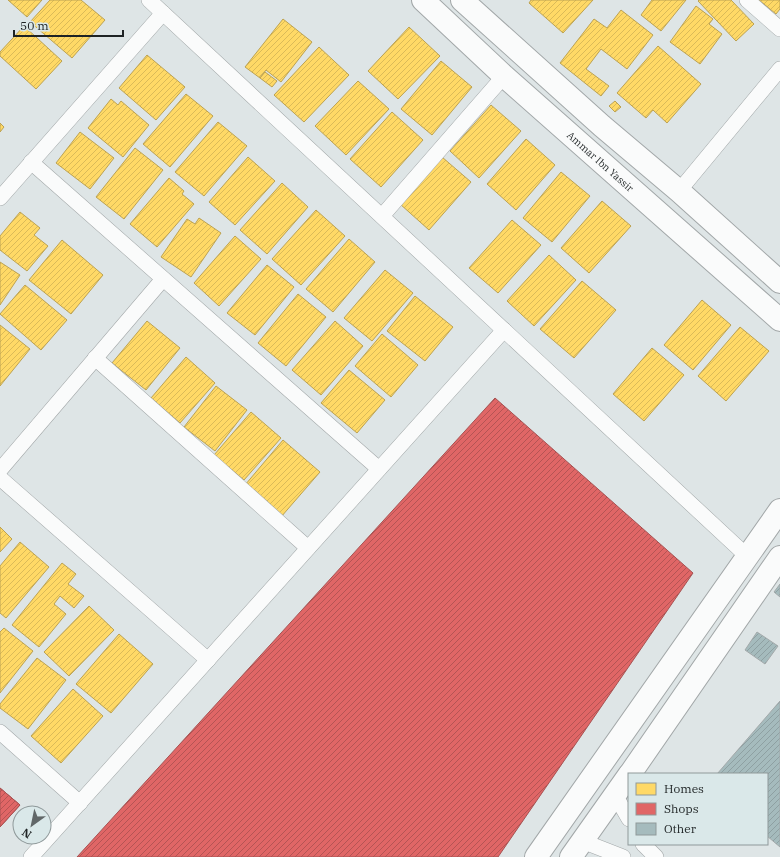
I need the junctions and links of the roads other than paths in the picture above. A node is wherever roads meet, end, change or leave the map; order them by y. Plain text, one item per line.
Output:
1 (149, 0) edge
2 (423, 0) edge
3 (462, 0) edge
4 (747, 0) edge
5 (163, 13) junction
6 (780, 29) edge
7 (780, 69) edge
8 (504, 76) junction
9 (31, 162) junction
10 (679, 191) junction
11 (0, 198) edge
12 (382, 216) junction
13 (163, 279) junction
14 (780, 282) edge
15 (780, 320) edge
16 (504, 330) junction
17 (96, 358) junction
18 (379, 469) junction
19 (0, 470) edge
20 (0, 478) edge
21 (780, 510) edge
22 (308, 548) junction
23 (748, 557) junction
24 (780, 557) edge
25 (208, 660) junction
26 (0, 732) edge
27 (630, 773) edge
28 (628, 776) edge
29 (615, 795) junction
30 (80, 803) junction
31 (628, 817) edge
32 (644, 845) edge
33 (576, 849) edge
34 (31, 857) edge
35 (536, 857) edge
36 (623, 857) edge
37 (656, 857) edge

1 - 5 street
2 - 8 street, Ammar Ibn Yassir
3 - 10 street
4 - 6 street
5 - 9 street
5 - 12 street
7 - 10 street
8 - 12 street
8 - 15 street, Ammar Ibn Yassir
9 - 11 street
9 - 13 street
10 - 14 street
12 - 16 street
13 - 17 street
13 - 18 street
16 - 18 street
16 - 23 street
17 - 19 street
17 - 22 street
18 - 22 street
20 - 25 street
21 - 23 street
22 - 25 street
23 - 35 street
24 - 27 street
25 - 30 street
26 - 30 street
28 - 29 street
29 - 31 street
29 - 33 street
30 - 34 street
32 - 37 street
33 - 36 street

